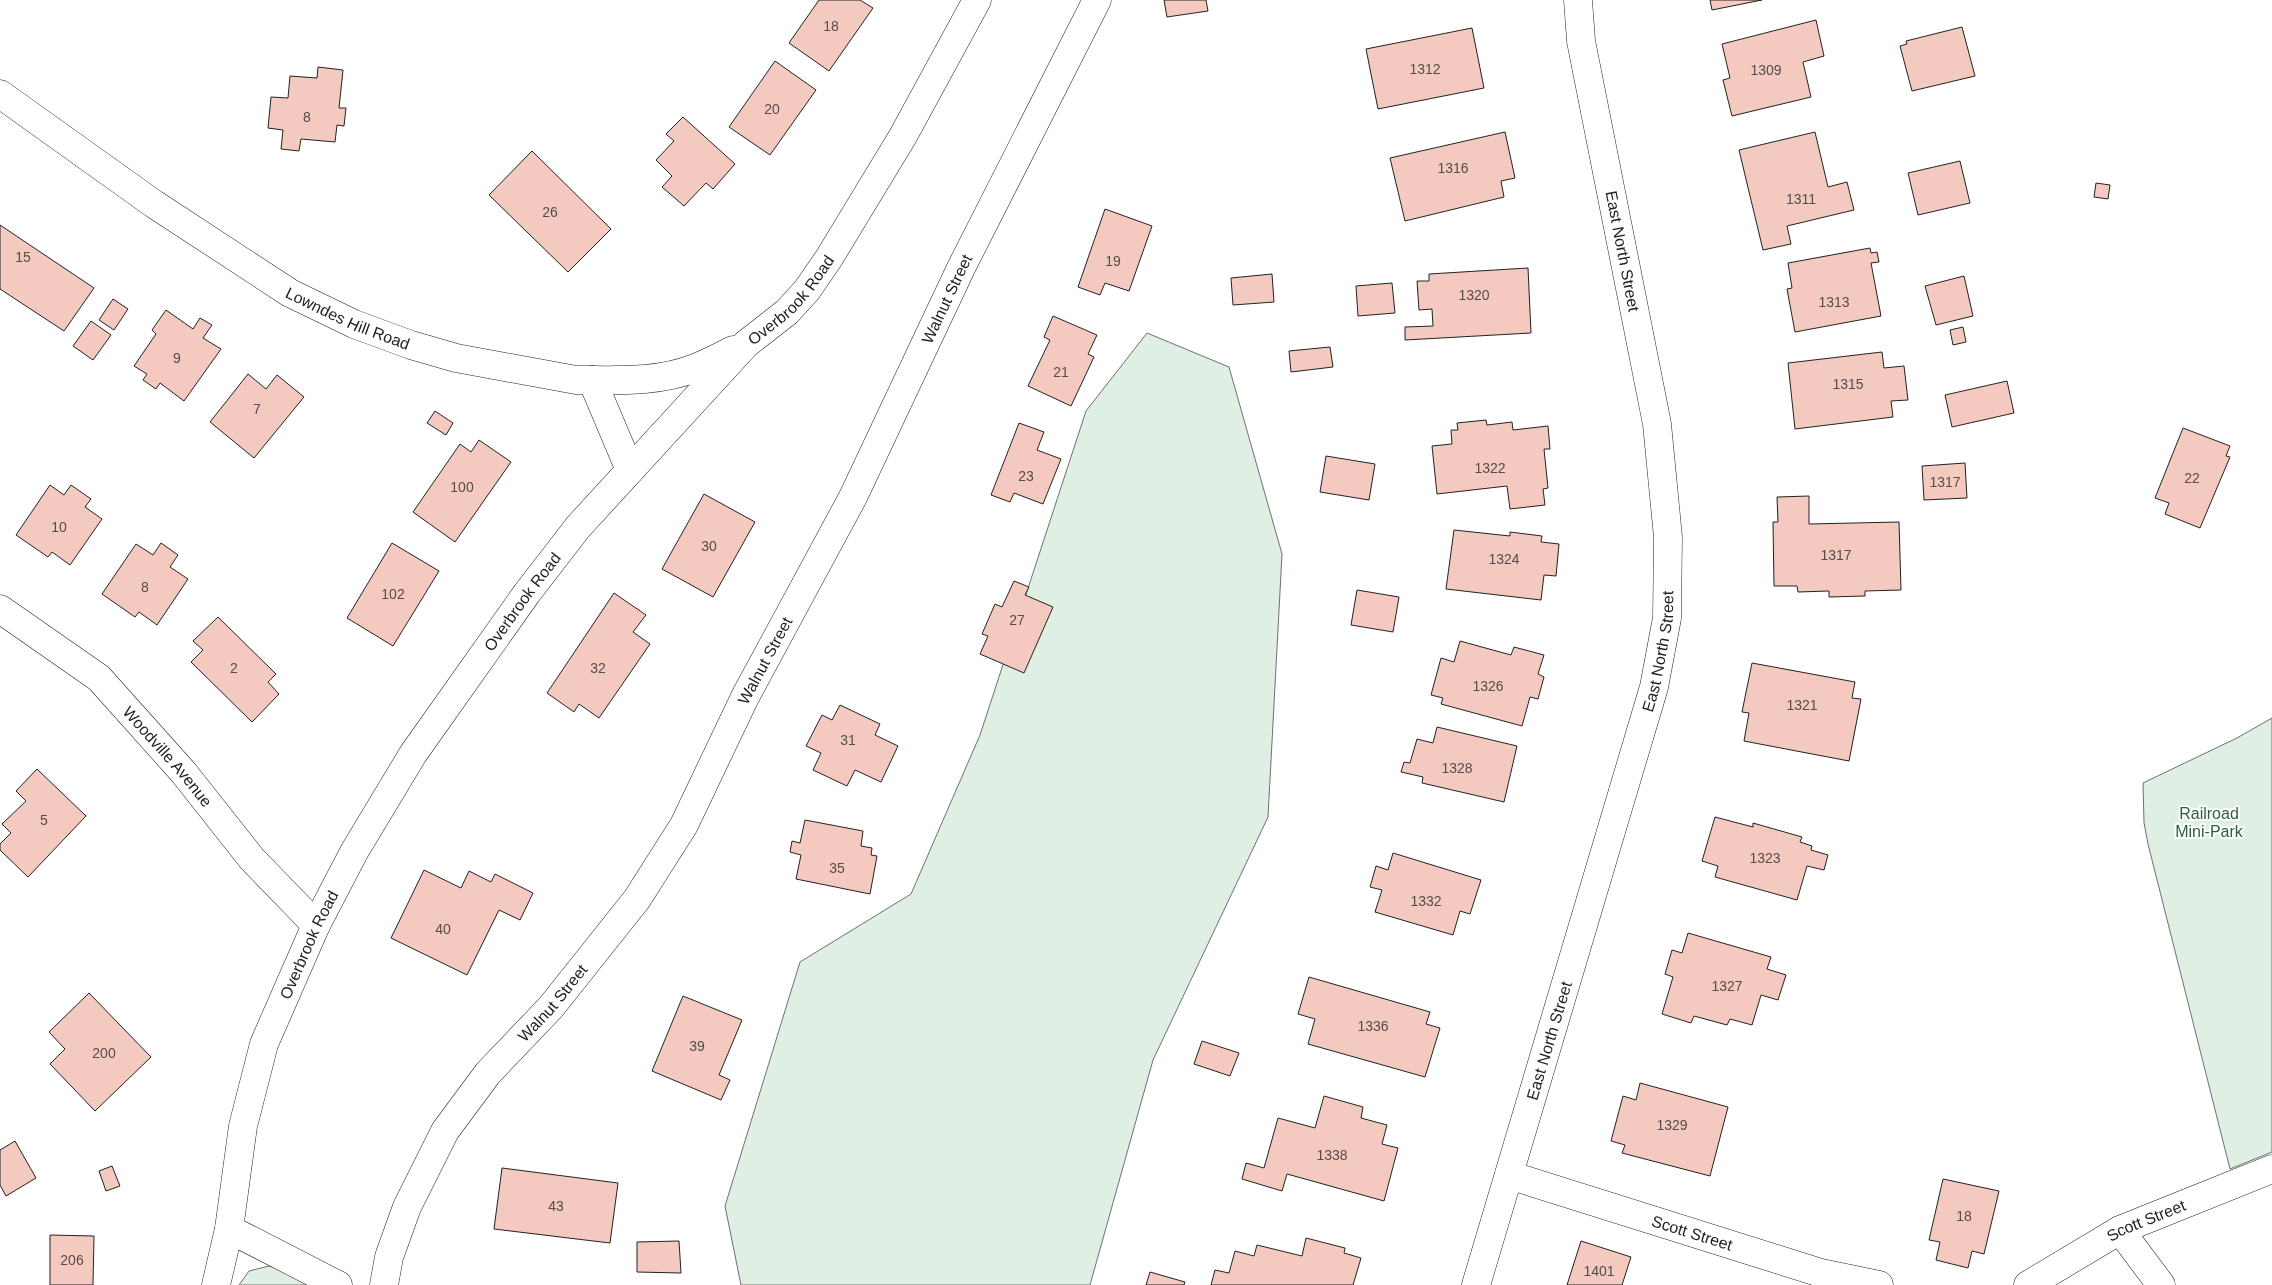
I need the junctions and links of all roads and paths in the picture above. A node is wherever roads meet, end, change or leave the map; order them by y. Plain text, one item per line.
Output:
1 (977, 0) edge
2 (1097, 0) edge
3 (1578, 0) edge
4 (0, 94) edge
5 (746, 344) junction
6 (592, 380) junction
7 (630, 470) junction
8 (0, 609) edge
9 (316, 925) junction
10 (2272, 1169) edge
11 (1509, 1175) junction
12 (229, 1229) junction
13 (2120, 1230) junction
14 (216, 1285) edge
15 (338, 1285) edge
16 (384, 1285) edge
17 (1476, 1285) edge
18 (1879, 1285) edge
19 (2028, 1285) edge
20 (2161, 1285) edge

1 - 5 street, Overbrook Road
2 - 16 street, Walnut Street
3 - 11 street, East North Street
4 - 6 street, Lowndes Hill Road
5 - 6 street, Lowndes Hill Road
5 - 7 street, Overbrook Road
6 - 7 street
7 - 9 street, Overbrook Road
8 - 9 street, Woodville Avenue
9 - 12 street, Overbrook Road
10 - 13 street, Scott Street
11 - 17 street, East North Street
11 - 18 street, Scott Street
12 - 14 street, Overbrook Road
12 - 15 street
13 - 19 street, Scott Street
13 - 20 street

